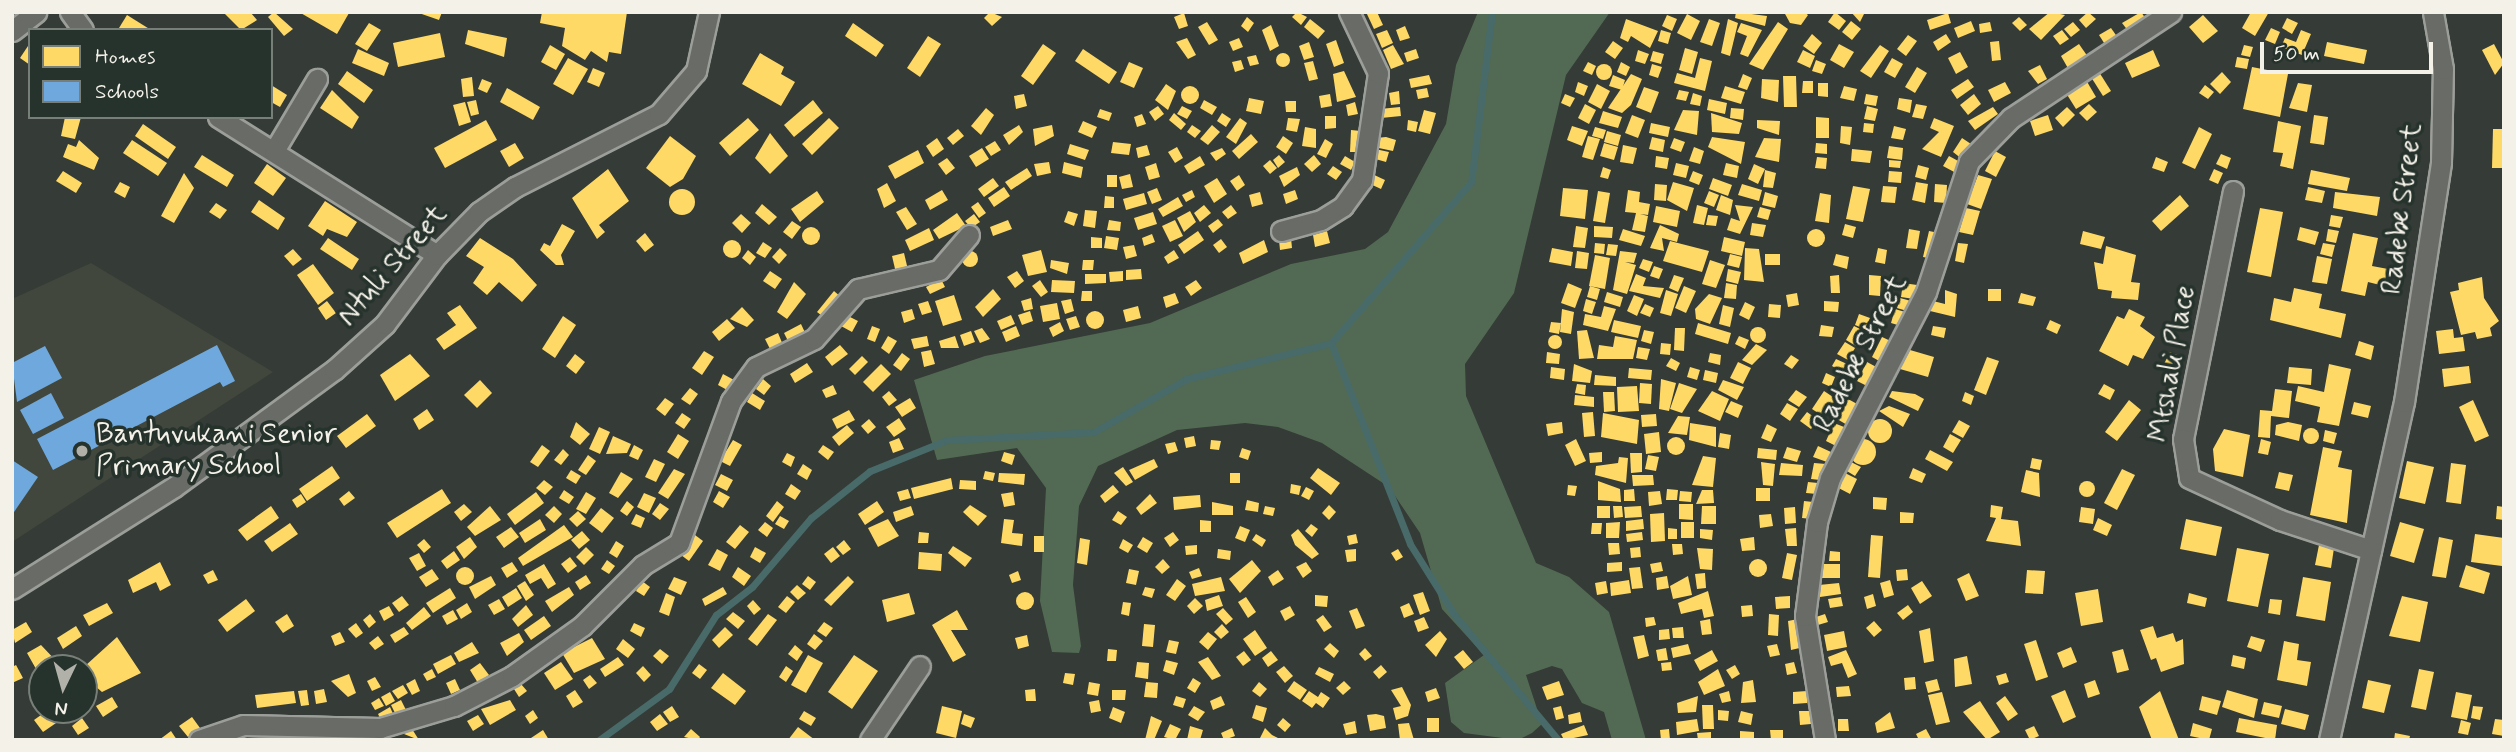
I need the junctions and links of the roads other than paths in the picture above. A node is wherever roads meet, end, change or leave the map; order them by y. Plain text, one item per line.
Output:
1 (36, 12) edge
2 (70, 12) edge
3 (709, 12) edge
4 (1349, 12) edge
5 (2171, 12) edge
6 (2433, 12) edge
7 (82, 28) edge
8 (12, 32) edge
9 (317, 79) dead end
10 (221, 119) edge
11 (274, 150) junction
12 (2233, 191) dead end
13 (1281, 231) dead end
14 (969, 235) dead end
15 (437, 255) junction
16 (2371, 550) junction
17 (12, 589) edge
18 (920, 666) dead end
19 (199, 740) edge
20 (870, 740) edge
21 (1825, 740) edge
22 (2329, 740) edge

1 - 8 street
2 - 7 street
3 - 15 street, Ntuli Street
4 - 13 street
5 - 21 street, Radebe Street
6 - 16 street, Radebe Street
9 - 11 street
10 - 11 street
11 - 15 street
12 - 16 street, Mtshali Place
14 - 19 street
15 - 17 street, Ntuli Street
16 - 22 street, Radebe Street
18 - 20 street

